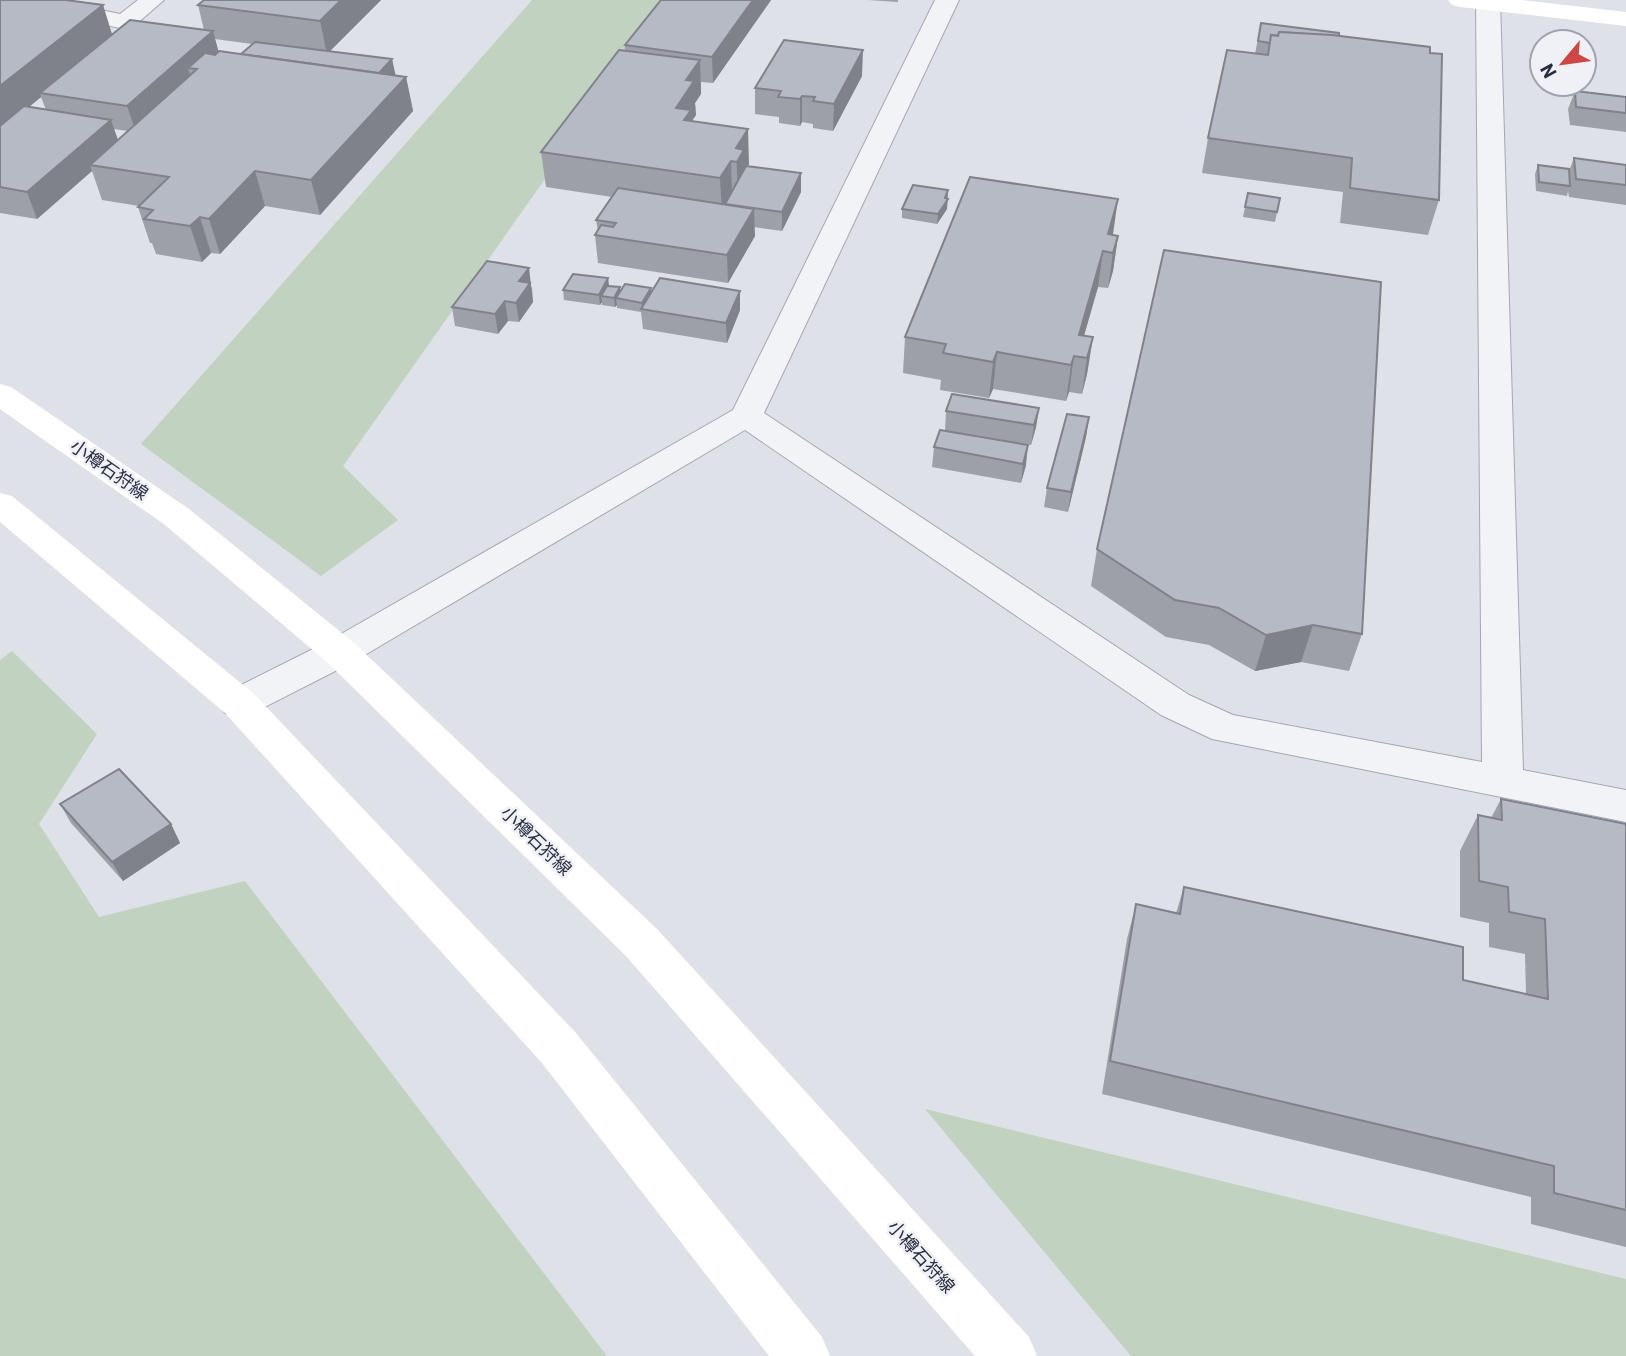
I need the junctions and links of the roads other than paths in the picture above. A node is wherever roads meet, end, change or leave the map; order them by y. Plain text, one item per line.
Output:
1 (17, 0) edge
2 (152, 0) edge
3 (947, 0) edge
4 (1478, 1) edge
5 (1626, 19) edge
6 (0, 394) edge
7 (746, 416) junction
8 (0, 503) edge
9 (340, 652) junction
10 (239, 702) junction
11 (1503, 782) junction
12 (1626, 806) edge
13 (803, 1356) edge
14 (1010, 1356) edge

1 - 2 street
3 - 7 street
4 - 5 main road
4 - 11 street
6 - 9 main road, 小樽石狩線
7 - 9 street
7 - 11 street
8 - 10 main road
9 - 10 street
9 - 14 main road, 小樽石狩線
10 - 13 main road
11 - 12 street

